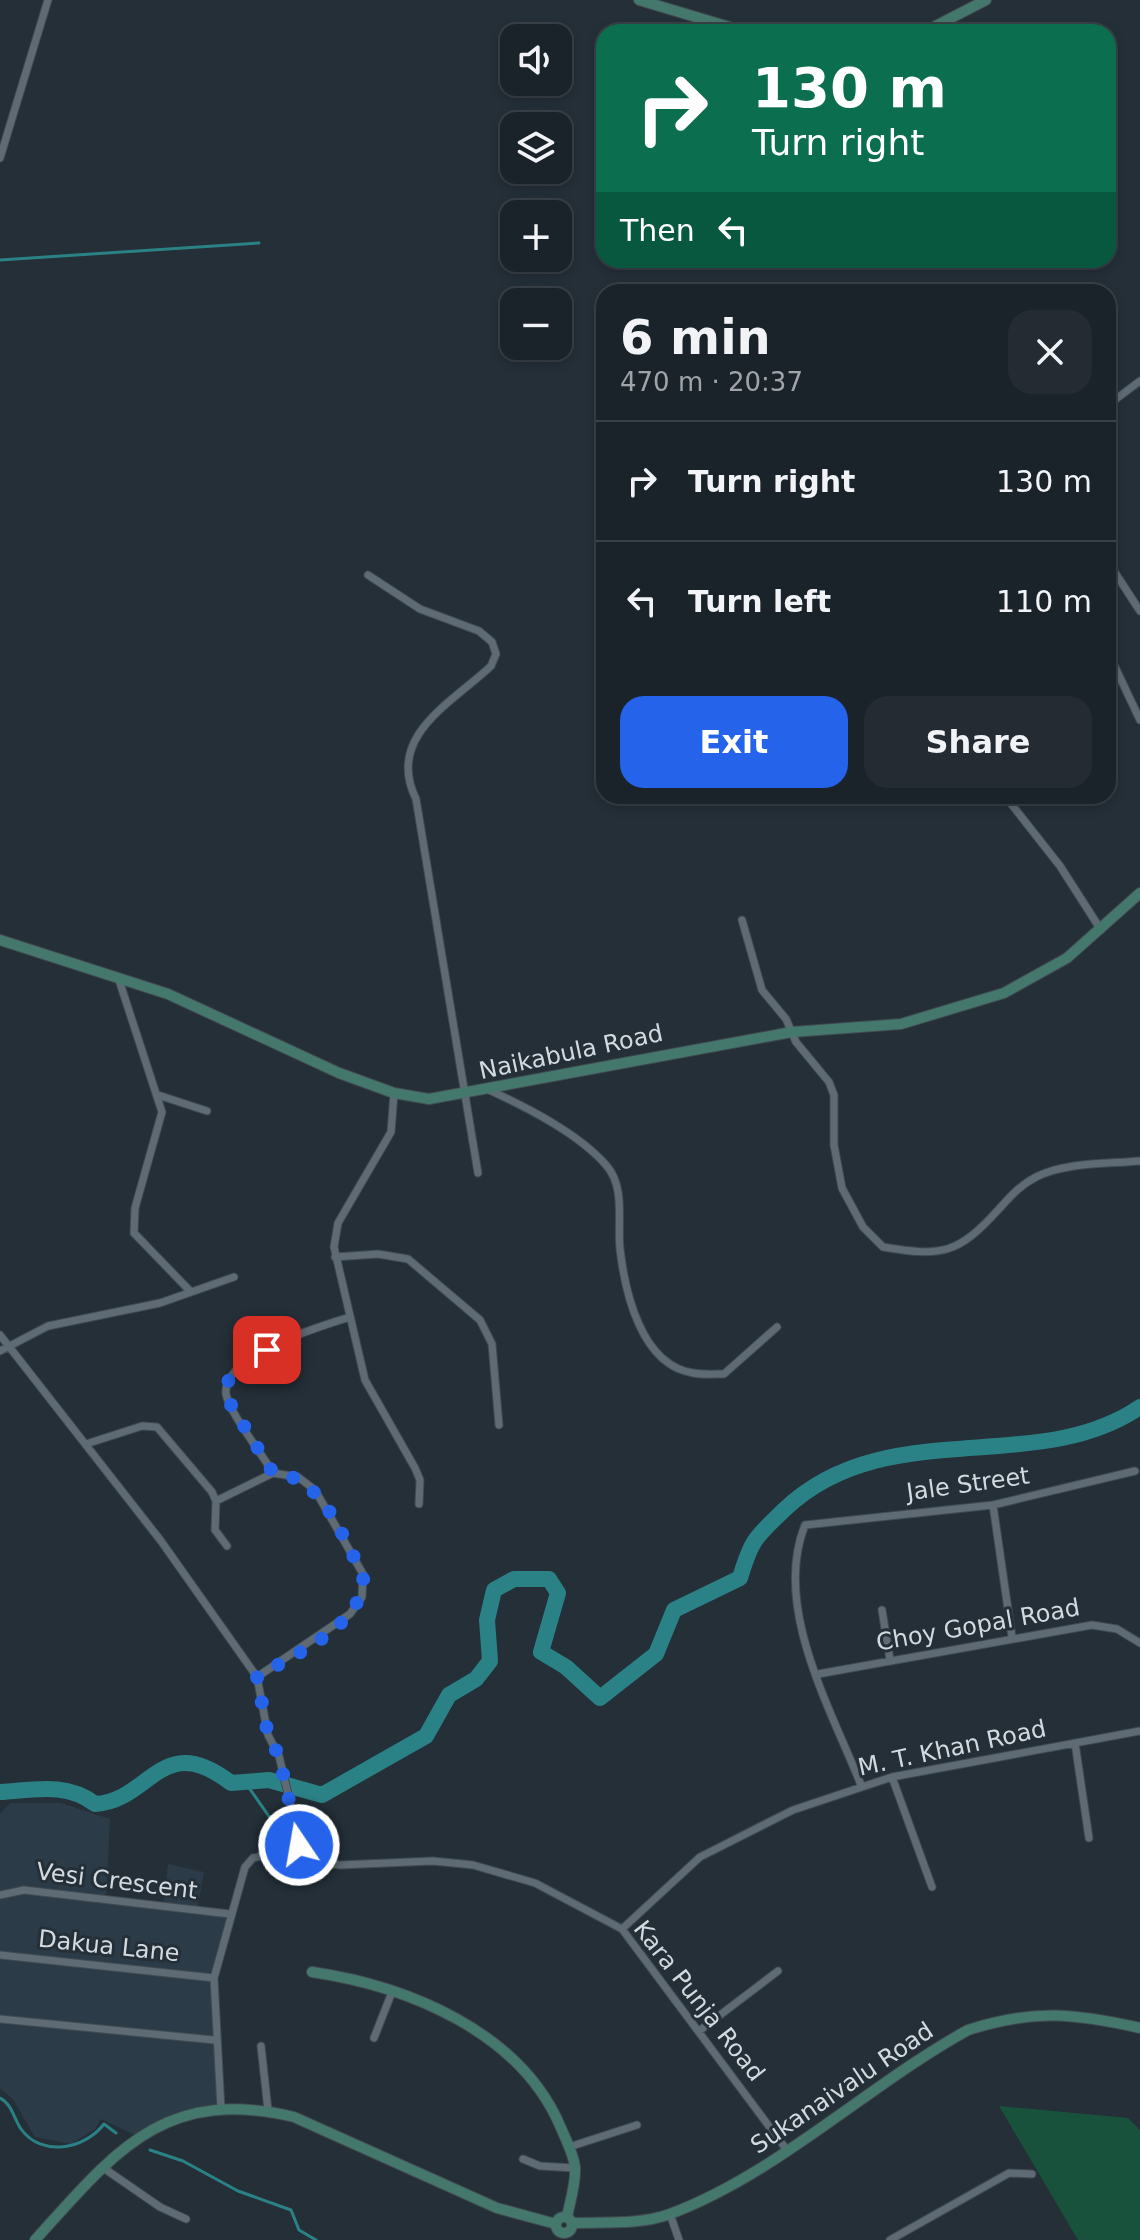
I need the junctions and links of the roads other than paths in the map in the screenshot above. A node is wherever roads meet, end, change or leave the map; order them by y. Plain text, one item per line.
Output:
1 (48, 0) edge
2 (639, 0) edge
3 (986, 0) edge
4 (719, 24) edge
5 (940, 24) edge
6 (0, 158) edge
7 (1140, 381) edge
8 (1116, 399) edge
9 (1116, 574) edge
10 (368, 575) dead end
11 (1140, 611) edge
12 (1116, 669) edge
13 (1140, 720) edge
14 (1011, 804) edge
15 (1140, 893) edge
16 (742, 920) dead end
17 (1101, 930) junction
18 (0, 940) edge
19 (119, 980) junction
20 (792, 1032) junction
21 (487, 1089) junction
22 (394, 1093) junction
23 (465, 1094) junction
24 (158, 1095) junction
25 (207, 1111) dead end
26 (1140, 1161) edge
27 (478, 1173) dead end
28 (335, 1257) junction
29 (234, 1277) dead end
30 (191, 1292) junction
31 (350, 1317) junction
32 (777, 1327) dead end
33 (0, 1335) edge
34 (4, 1348) edge
35 (499, 1425) dead end
36 (86, 1444) junction
37 (1135, 1471) dead end
38 (273, 1473) junction
39 (216, 1501) junction
40 (419, 1504) dead end
41 (993, 1505) junction
42 (227, 1546) dead end
43 (882, 1610) dead end
44 (1012, 1637) junction
45 (1140, 1643) edge
46 (890, 1660) junction
47 (818, 1674) junction
48 (257, 1677) junction
49 (1140, 1731) edge
50 (1075, 1743) junction
51 (892, 1777) junction
52 (861, 1785) junction
53 (1089, 1838) dead end
54 (292, 1859) junction
55 (932, 1887) dead end
56 (0, 1895) edge
57 (230, 1914) junction
58 (622, 1929) junction
59 (0, 1955) edge
60 (778, 1971) dead end
61 (312, 1972) dead end
62 (214, 1978) junction
63 (392, 1992) junction
64 (0, 2019) edge
65 (1140, 2028) edge
66 (699, 2031) junction
67 (374, 2038) dead end
68 (214, 2040) junction
69 (261, 2046) dead end
70 (221, 2109) junction
71 (268, 2110) junction
72 (637, 2125) dead end
73 (569, 2147) junction
74 (786, 2149) junction
75 (523, 2159) dead end
76 (101, 2166) junction
77 (575, 2168) junction
78 (1032, 2174) dead end
79 (670, 2214) junction
80 (186, 2219) dead end
81 (570, 2220) junction
82 (560, 2232) edge
83 (35, 2240) edge
84 (679, 2240) edge
85 (890, 2240) edge

1 - 6 street
2 - 4 street
3 - 5 street
7 - 8 street
9 - 11 street
10 - 23 street
12 - 13 street
14 - 17 street
15 - 17 street, Naikabula Road
16 - 20 street
17 - 20 street, Naikabula Road
18 - 19 street, Naikabula Road
19 - 22 street, Naikabula Road
19 - 24 street
20 - 21 street, Naikabula Road
20 - 26 street
21 - 23 street, Naikabula Road
21 - 32 street
22 - 23 street, Naikabula Road
22 - 28 street
23 - 27 street
24 - 25 street
24 - 30 street
28 - 31 street
28 - 35 street
29 - 30 street
30 - 34 street
31 - 38 street
31 - 40 street
33 - 34 street
34 - 36 street
36 - 39 street
36 - 48 street
37 - 41 street, Jale Street
38 - 39 street
38 - 48 street
39 - 42 street
41 - 44 street
41 - 47 street, Jale Street
43 - 46 street
44 - 45 street, Choy Gopal Road
44 - 46 street, Choy Gopal Road
46 - 47 street, Choy Gopal Road
47 - 52 street
48 - 54 street
49 - 50 street, M. T. Khan Road
50 - 51 street, M. T. Khan Road
50 - 53 street
51 - 52 street, M. T. Khan Road
51 - 55 street
52 - 58 street, M. T. Khan Road
54 - 57 street, Kara Punja Road
54 - 58 street, Kara Punja Road
56 - 57 street, Vesi Crescent
57 - 62 street, Kara Punja Road
58 - 66 street, Kara Punja Road
59 - 62 street, Dakua Lane
60 - 66 street
61 - 63 street
62 - 68 street, Kara Punja Road
63 - 67 street
63 - 73 street
64 - 68 street
65 - 74 street, Sukanaivalu Road
66 - 74 street, Kara Punja Road
68 - 70 street, Kara Punja Road
69 - 71 street
70 - 71 street
70 - 76 street
71 - 82 street
72 - 73 street
73 - 77 street
74 - 79 street, Sukanaivalu Road
75 - 77 street
76 - 80 street
76 - 83 street
77 - 81 street
78 - 85 street
79 - 81 street, Sukanaivalu Road
79 - 84 street
81 - 82 street

